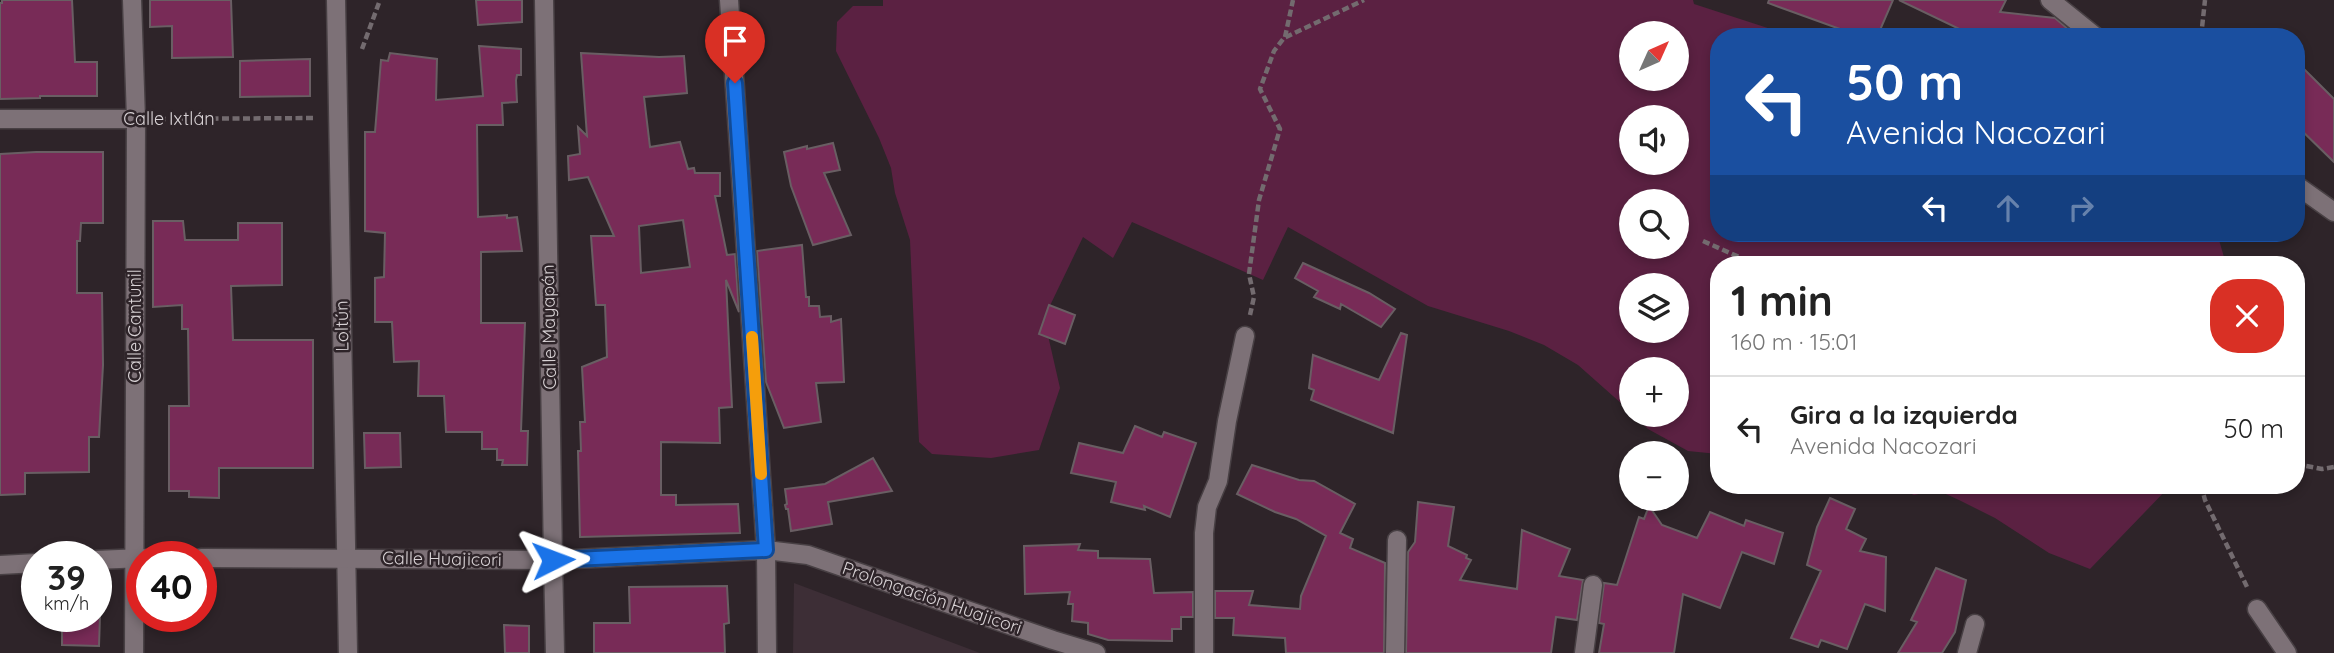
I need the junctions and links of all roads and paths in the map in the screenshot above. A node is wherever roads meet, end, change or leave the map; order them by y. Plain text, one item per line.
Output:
1 (132, 0) edge
2 (336, 0) edge
3 (544, 0) edge
4 (729, 0) edge
5 (1293, 0) edge
6 (1364, 0) edge
7 (2049, 0) edge
8 (2205, 0) edge
9 (2085, 28) edge
10 (2202, 28) edge
11 (1284, 38) junction
12 (338, 117) junction
13 (0, 119) edge
14 (136, 119) junction
15 (2305, 191) edge
16 (2334, 212) edge
17 (1703, 241) dead end
18 (1737, 256) edge
19 (1245, 336) joint
20 (2305, 466) edge
21 (2334, 467) edge
22 (2203, 494) edge
23 (1397, 540) dead end
24 (138, 541) edge
25 (766, 550) junction
26 (348, 557) junction
27 (217, 558) edge
28 (553, 560) junction
29 (21, 564) edge
30 (0, 565) edge
31 (1593, 585) dead end
32 (2257, 608) joint
33 (1975, 624) dead end
34 (135, 632) edge
35 (134, 653) edge
36 (348, 653) edge
37 (555, 653) edge
38 (767, 653) edge
39 (1096, 653) edge
40 (1204, 653) edge
41 (1395, 653) edge
42 (1584, 653) edge
43 (1967, 653) edge
44 (2287, 653) edge

1 - 14 street, Calle Cantunil
2 - 12 street, Loltún
3 - 28 street, Calle Mayapán
4 - 25 street
5 - 11 path
6 - 11 path
7 - 9 street
8 - 10 path
11 - 19 path
12 - 14 path, Calle Ixtlán
12 - 26 street, Loltún
13 - 14 street, Calle Ixtlán
14 - 24 street, Calle Cantunil
15 - 16 street
17 - 18 path
19 - 40 street
20 - 21 path
22 - 32 path
23 - 41 street
25 - 28 street, Calle Huajicori
25 - 38 street
25 - 39 street, Prolongación Huajicori
26 - 27 street, Calle Huajicori
26 - 28 street, Calle Huajicori
26 - 36 street, Loltún
28 - 37 street, Calle Mayapán
29 - 30 street
31 - 42 street
32 - 44 street
33 - 43 street
34 - 35 street, Calle Cantunil

